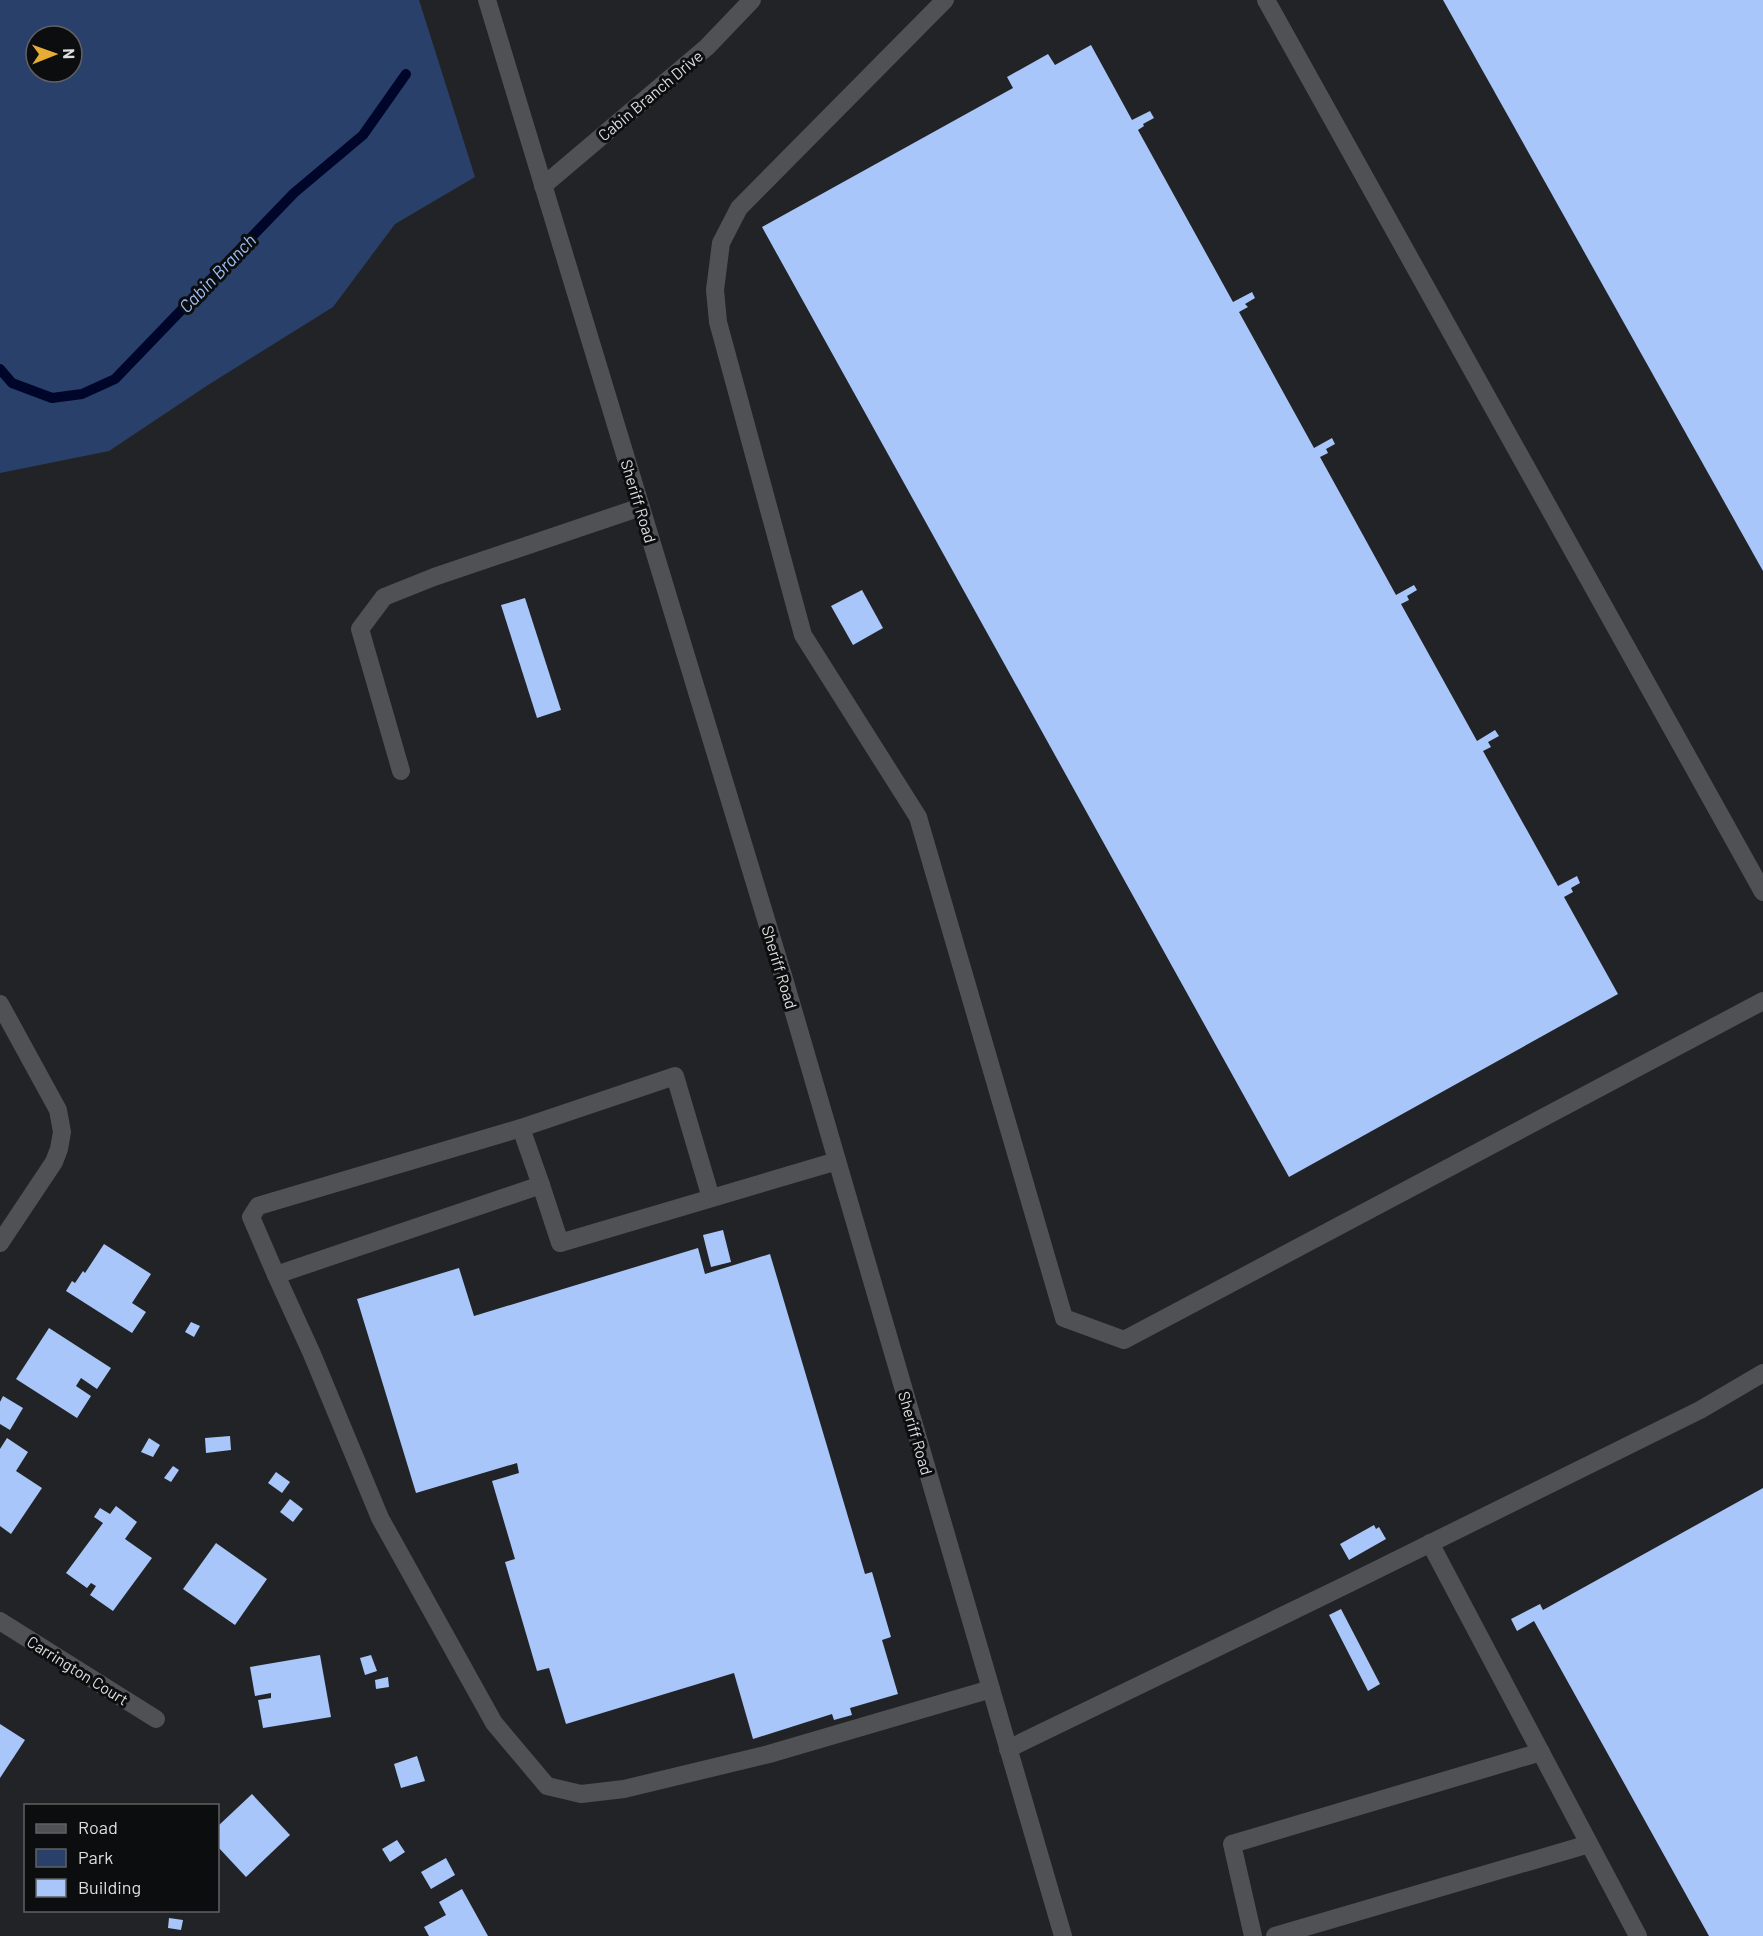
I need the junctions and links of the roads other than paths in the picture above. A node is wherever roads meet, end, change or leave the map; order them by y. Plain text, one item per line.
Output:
1 (487, 0) edge
2 (752, 0) edge
3 (945, 0) edge
4 (1266, 0) edge
5 (543, 186) junction
6 (641, 507) junction
7 (401, 771) dead end
8 (1763, 892) edge
9 (1763, 1001) edge
10 (0, 1004) edge
11 (521, 1128) junction
12 (837, 1161) junction
13 (541, 1185) junction
14 (711, 1198) junction
15 (0, 1243) edge
16 (276, 1275) junction
17 (1763, 1373) edge
18 (1430, 1543) junction
19 (0, 1621) edge
20 (991, 1689) junction
21 (156, 1719) dead end
22 (1008, 1749) junction
23 (1541, 1752) junction
24 (1589, 1844) junction
25 (1063, 1936) edge
26 (1253, 1936) edge
27 (1275, 1936) edge
28 (1638, 1936) edge

1 - 5 main road, Sheriff Road
2 - 5 main road, Cabin Branch Drive
3 - 9 main road
4 - 8 main road
5 - 6 main road, Sheriff Road
6 - 7 main road
6 - 12 main road, Sheriff Road
10 - 15 main road
11 - 13 main road
11 - 14 main road
11 - 16 main road
12 - 14 main road
12 - 20 main road, Sheriff Road
13 - 14 main road
13 - 16 main road
16 - 20 main road
17 - 18 main road
18 - 22 main road
18 - 23 main road
19 - 21 main road, Carrington Court
20 - 22 main road, Sheriff Road
22 - 25 main road, Sheriff Road
23 - 24 main road
23 - 26 main road
24 - 27 main road
24 - 28 main road

